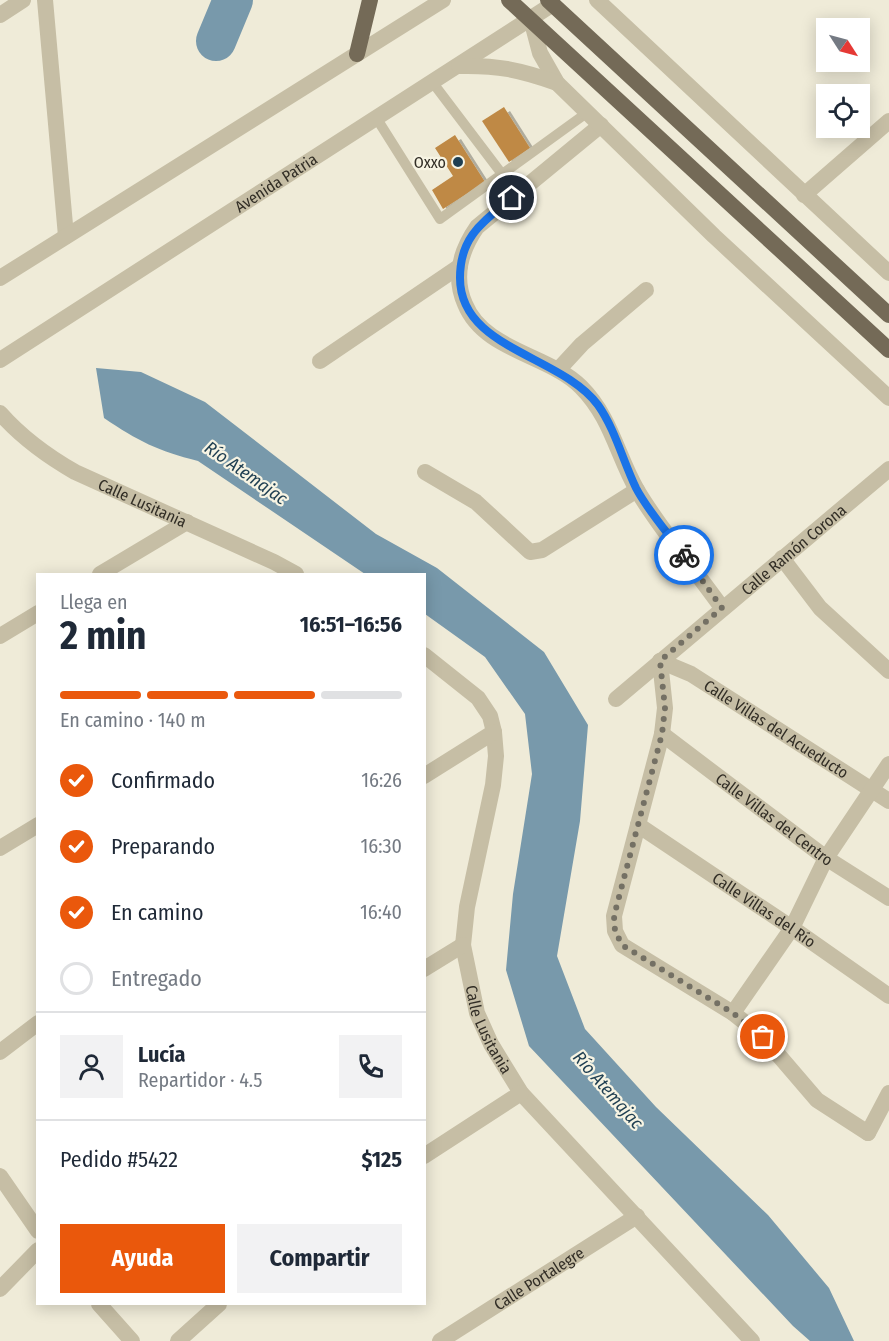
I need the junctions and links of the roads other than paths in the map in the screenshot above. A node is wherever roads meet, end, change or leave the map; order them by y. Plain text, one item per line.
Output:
1 (23, 0) edge
2 (45, 0) edge
3 (370, 0) edge
4 (443, 0) edge
5 (509, 0) edge
6 (597, 0) edge
7 (550, 2) edge
8 (0, 15) edge
9 (531, 20) junction
10 (357, 54) junction
11 (459, 66) junction
12 (433, 83) junction
13 (557, 83) junction
14 (588, 112) junction
15 (377, 119) junction
16 (889, 121) edge
17 (601, 125) junction
18 (502, 174) junction
19 (804, 195) junction
20 (66, 236) junction
21 (460, 266) junction
22 (889, 273) edge
23 (0, 278) edge
24 (646, 290) dead end
25 (889, 315) edge
26 (889, 351) edge
27 (0, 360) edge
28 (320, 361) dead end
29 (558, 370) junction
30 (889, 398) edge
31 (0, 413) edge
32 (889, 469) edge
33 (425, 472) dead end
34 (637, 490) junction
35 (187, 522) junction
36 (782, 558) junction
37 (102, 573) edge
38 (294, 573) edge
39 (722, 608) junction
40 (36, 614) edge
41 (0, 636) edge
42 (426, 657) edge
43 (660, 661) junction
44 (889, 671) edge
45 (616, 699) dead end
46 (494, 732) junction
47 (662, 734) junction
48 (889, 764) edge
49 (426, 775) edge
50 (873, 791) junction
51 (889, 801) edge
52 (638, 825) junction
53 (36, 826) edge
54 (0, 848) edge
55 (826, 858) junction
56 (889, 898) edge
57 (792, 928) junction
58 (463, 945) junction
59 (426, 968) edge
60 (889, 996) edge
61 (733, 1013) junction
62 (36, 1025) edge
63 (0, 1052) edge
64 (521, 1093) junction
65 (889, 1093) edge
66 (426, 1155) edge
67 (0, 1176) edge
68 (637, 1216) junction
69 (36, 1228) edge
70 (36, 1252) edge
71 (0, 1289) edge
72 (100, 1305) edge
73 (218, 1305) edge
74 (746, 1339) edge
75 (132, 1341) edge
76 (177, 1341) edge
77 (440, 1341) edge

1 - 8 street
2 - 20 street
3 - 10 main road
4 - 10 street
5 - 9 main road
6 - 19 street
7 - 9 street, Avenida Patria
7 - 25 main road
9 - 11 street, Avenida Patria
9 - 13 street
9 - 26 main road
10 - 20 street
11 - 12 street, Avenida Patria
11 - 13 street
12 - 15 street, Avenida Patria
12 - 18 lane
13 - 14 street
14 - 17 street
14 - 18 lane
15 - 18 lane
15 - 27 street, Avenida Patria
16 - 19 street
17 - 21 street
17 - 30 street
19 - 22 street
20 - 23 street
21 - 28 street
21 - 29 street
24 - 29 street
29 - 34 street
31 - 35 street, Calle Lusitania
32 - 36 street, Calle Ramón Corona
33 - 34 street
34 - 39 street
35 - 37 street
35 - 38 street, Calle Lusitania
36 - 39 street, Calle Ramón Corona
36 - 44 street
39 - 43 street, Calle Ramón Corona
40 - 41 street
42 - 46 street, Calle Lusitania
43 - 45 street, Calle Ramón Corona
43 - 47 street
43 - 50 street, Calle Villas del Acueducto
46 - 49 street
46 - 58 street, Calle Lusitania
47 - 52 street
47 - 55 street, Calle Villas del Centro
48 - 50 street
50 - 51 street, Calle Villas del Acueducto
50 - 55 street
52 - 57 street, Calle Villas del Río
52 - 61 street
53 - 54 street
55 - 56 street, Calle Villas del Centro
55 - 57 street
57 - 60 street, Calle Villas del Río
57 - 61 street
58 - 59 street
58 - 64 street, Calle Lusitania
61 - 65 street
62 - 63 street
64 - 66 street
64 - 68 street, Calle Lusitania
67 - 69 street
68 - 74 street, Calle Lusitania
68 - 77 street, Calle Portalegre
70 - 71 street
72 - 75 street
73 - 76 street

